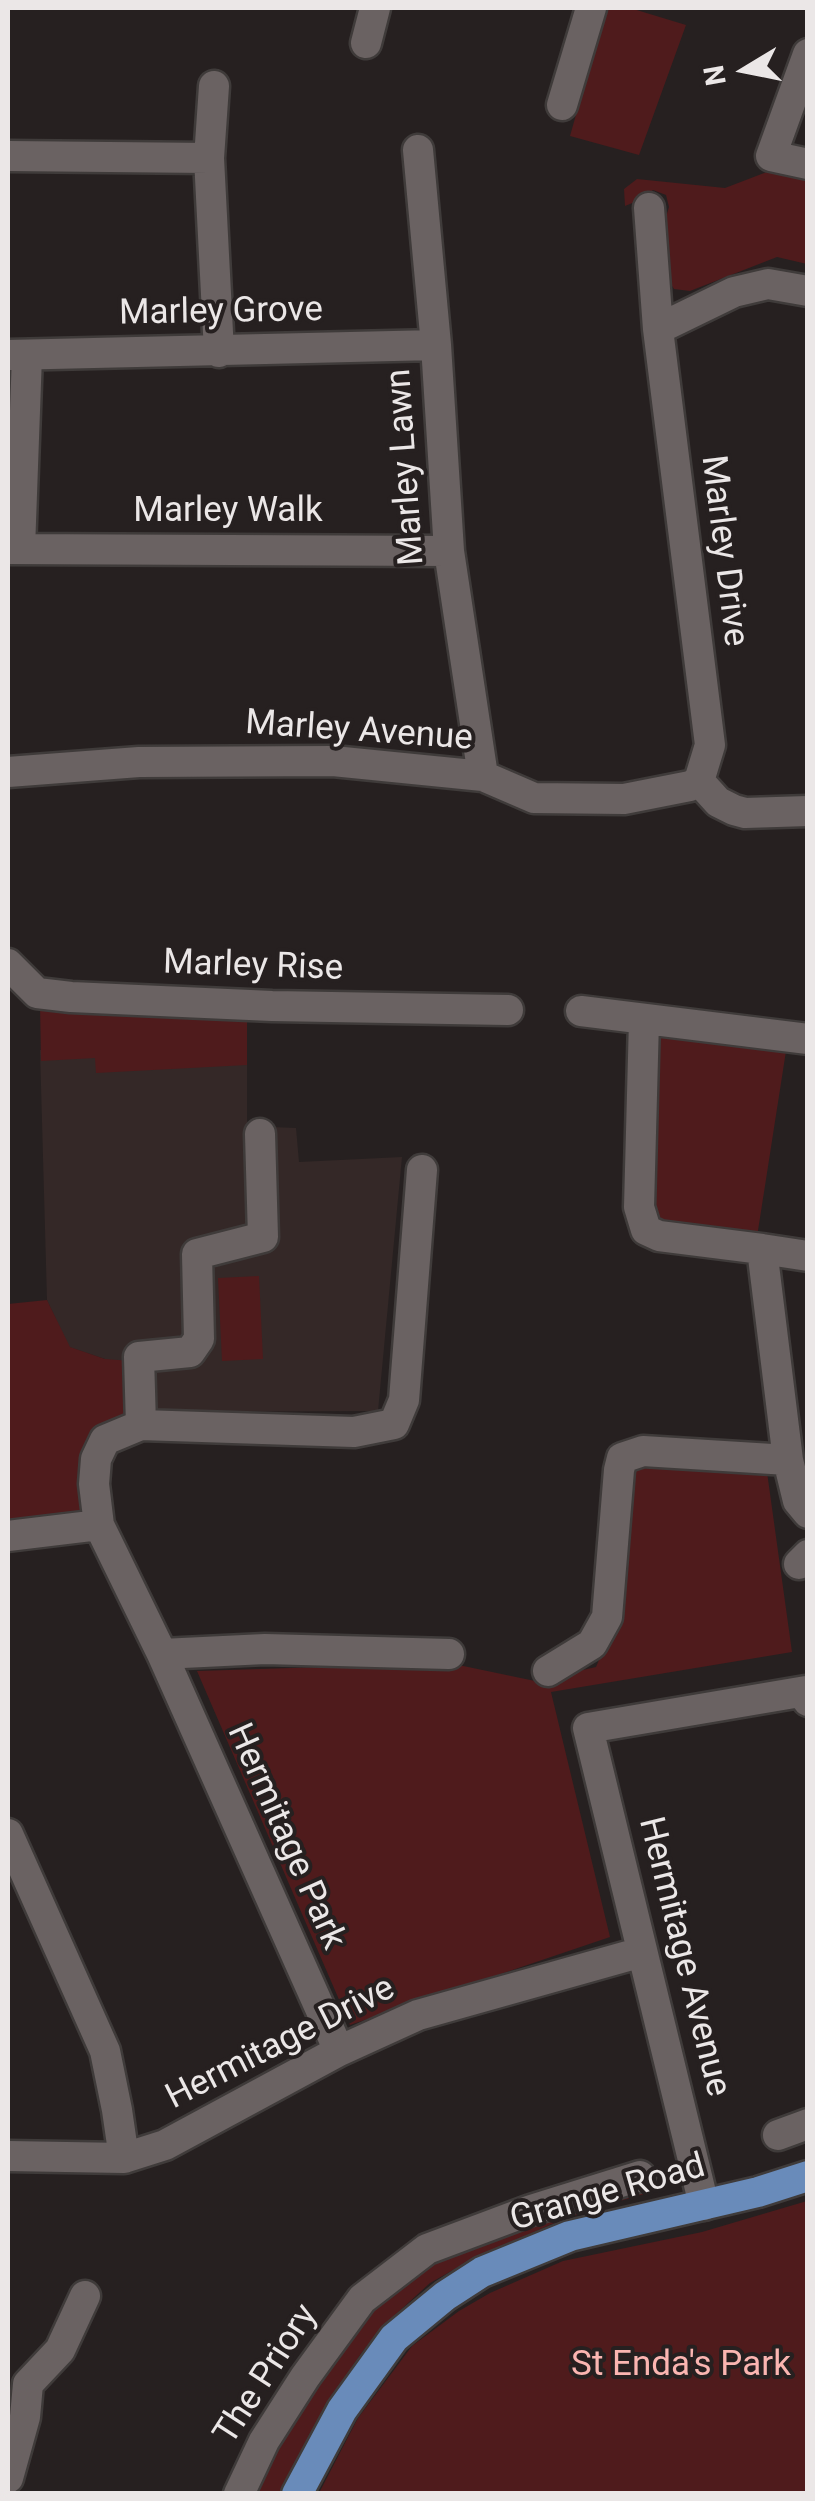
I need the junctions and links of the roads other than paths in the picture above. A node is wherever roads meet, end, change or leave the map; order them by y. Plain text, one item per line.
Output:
1 (376, 8) edge
2 (591, 8) edge
3 (366, 43) dead end
4 (808, 54) edge
5 (214, 86) dead end
6 (562, 105) dead end
7 (418, 150) dead end
8 (8, 156) edge
9 (209, 158) junction
10 (808, 164) edge
11 (649, 208) dead end
12 (808, 291) edge
13 (658, 329) junction
14 (436, 345) junction
15 (219, 352) junction
16 (17, 355) edge
17 (14, 549) edge
18 (449, 551) junction
19 (8, 772) edge
20 (483, 776) junction
21 (700, 782) junction
22 (808, 811) edge
23 (8, 964) edge
24 (508, 1010) dead end
25 (581, 1011) dead end
26 (644, 1020) junction
27 (808, 1039) edge
28 (260, 1134) dead end
29 (422, 1170) dead end
30 (762, 1248) junction
31 (808, 1256) edge
32 (141, 1425) junction
33 (788, 1460) junction
34 (808, 1512) edge
35 (99, 1525) junction
36 (8, 1536) edge
37 (162, 1654) junction
38 (449, 1654) dead end
39 (548, 1671) dead end
40 (808, 1700) edge
41 (8, 1834) edge
42 (642, 1952) junction
43 (339, 2050) junction
44 (808, 2124) edge
45 (778, 2135) dead end
46 (8, 2156) edge
47 (124, 2158) junction
48 (640, 2176) dead end
49 (808, 2176) edge
50 (704, 2205) junction
51 (84, 2296) dead end
52 (362, 2300) joint
53 (18, 2383) edge
54 (8, 2478) edge
55 (239, 2494) edge
56 (298, 2494) edge

1 - 3 street
2 - 6 street
4 - 10 street
5 - 9 street
7 - 14 street, Marley Lawn
8 - 9 street
9 - 15 street
11 - 13 street, Marley Drive
12 - 13 street
13 - 21 street, Marley Drive
14 - 15 street, Marley Grove
14 - 18 street, Marley Lawn
15 - 16 street, Marley Grove
16 - 17 street
17 - 18 street, Marley Walk
18 - 20 street, Marley Lawn
19 - 20 street, Marley Avenue
20 - 21 street, Marley Avenue
21 - 22 street
23 - 24 street, Marley Rise
25 - 26 street
26 - 27 street
26 - 30 street
28 - 32 street
29 - 32 street
30 - 31 street
30 - 33 street
32 - 35 street
33 - 34 street
33 - 39 street
35 - 36 street
35 - 37 street, Hermitage Park
37 - 38 street
37 - 43 street, Hermitage Park
40 - 42 street, Hermitage Avenue
41 - 47 street
42 - 43 street, Hermitage Drive
42 - 50 street, Hermitage Avenue
43 - 47 street, Hermitage Drive
44 - 45 street
46 - 47 street, Hermitage Drive
48 - 52 street, Grange Road
49 - 50 main road, Grange Road
50 - 56 main road, Grange Road
51 - 53 street
52 - 55 street, The Priory
53 - 54 street

